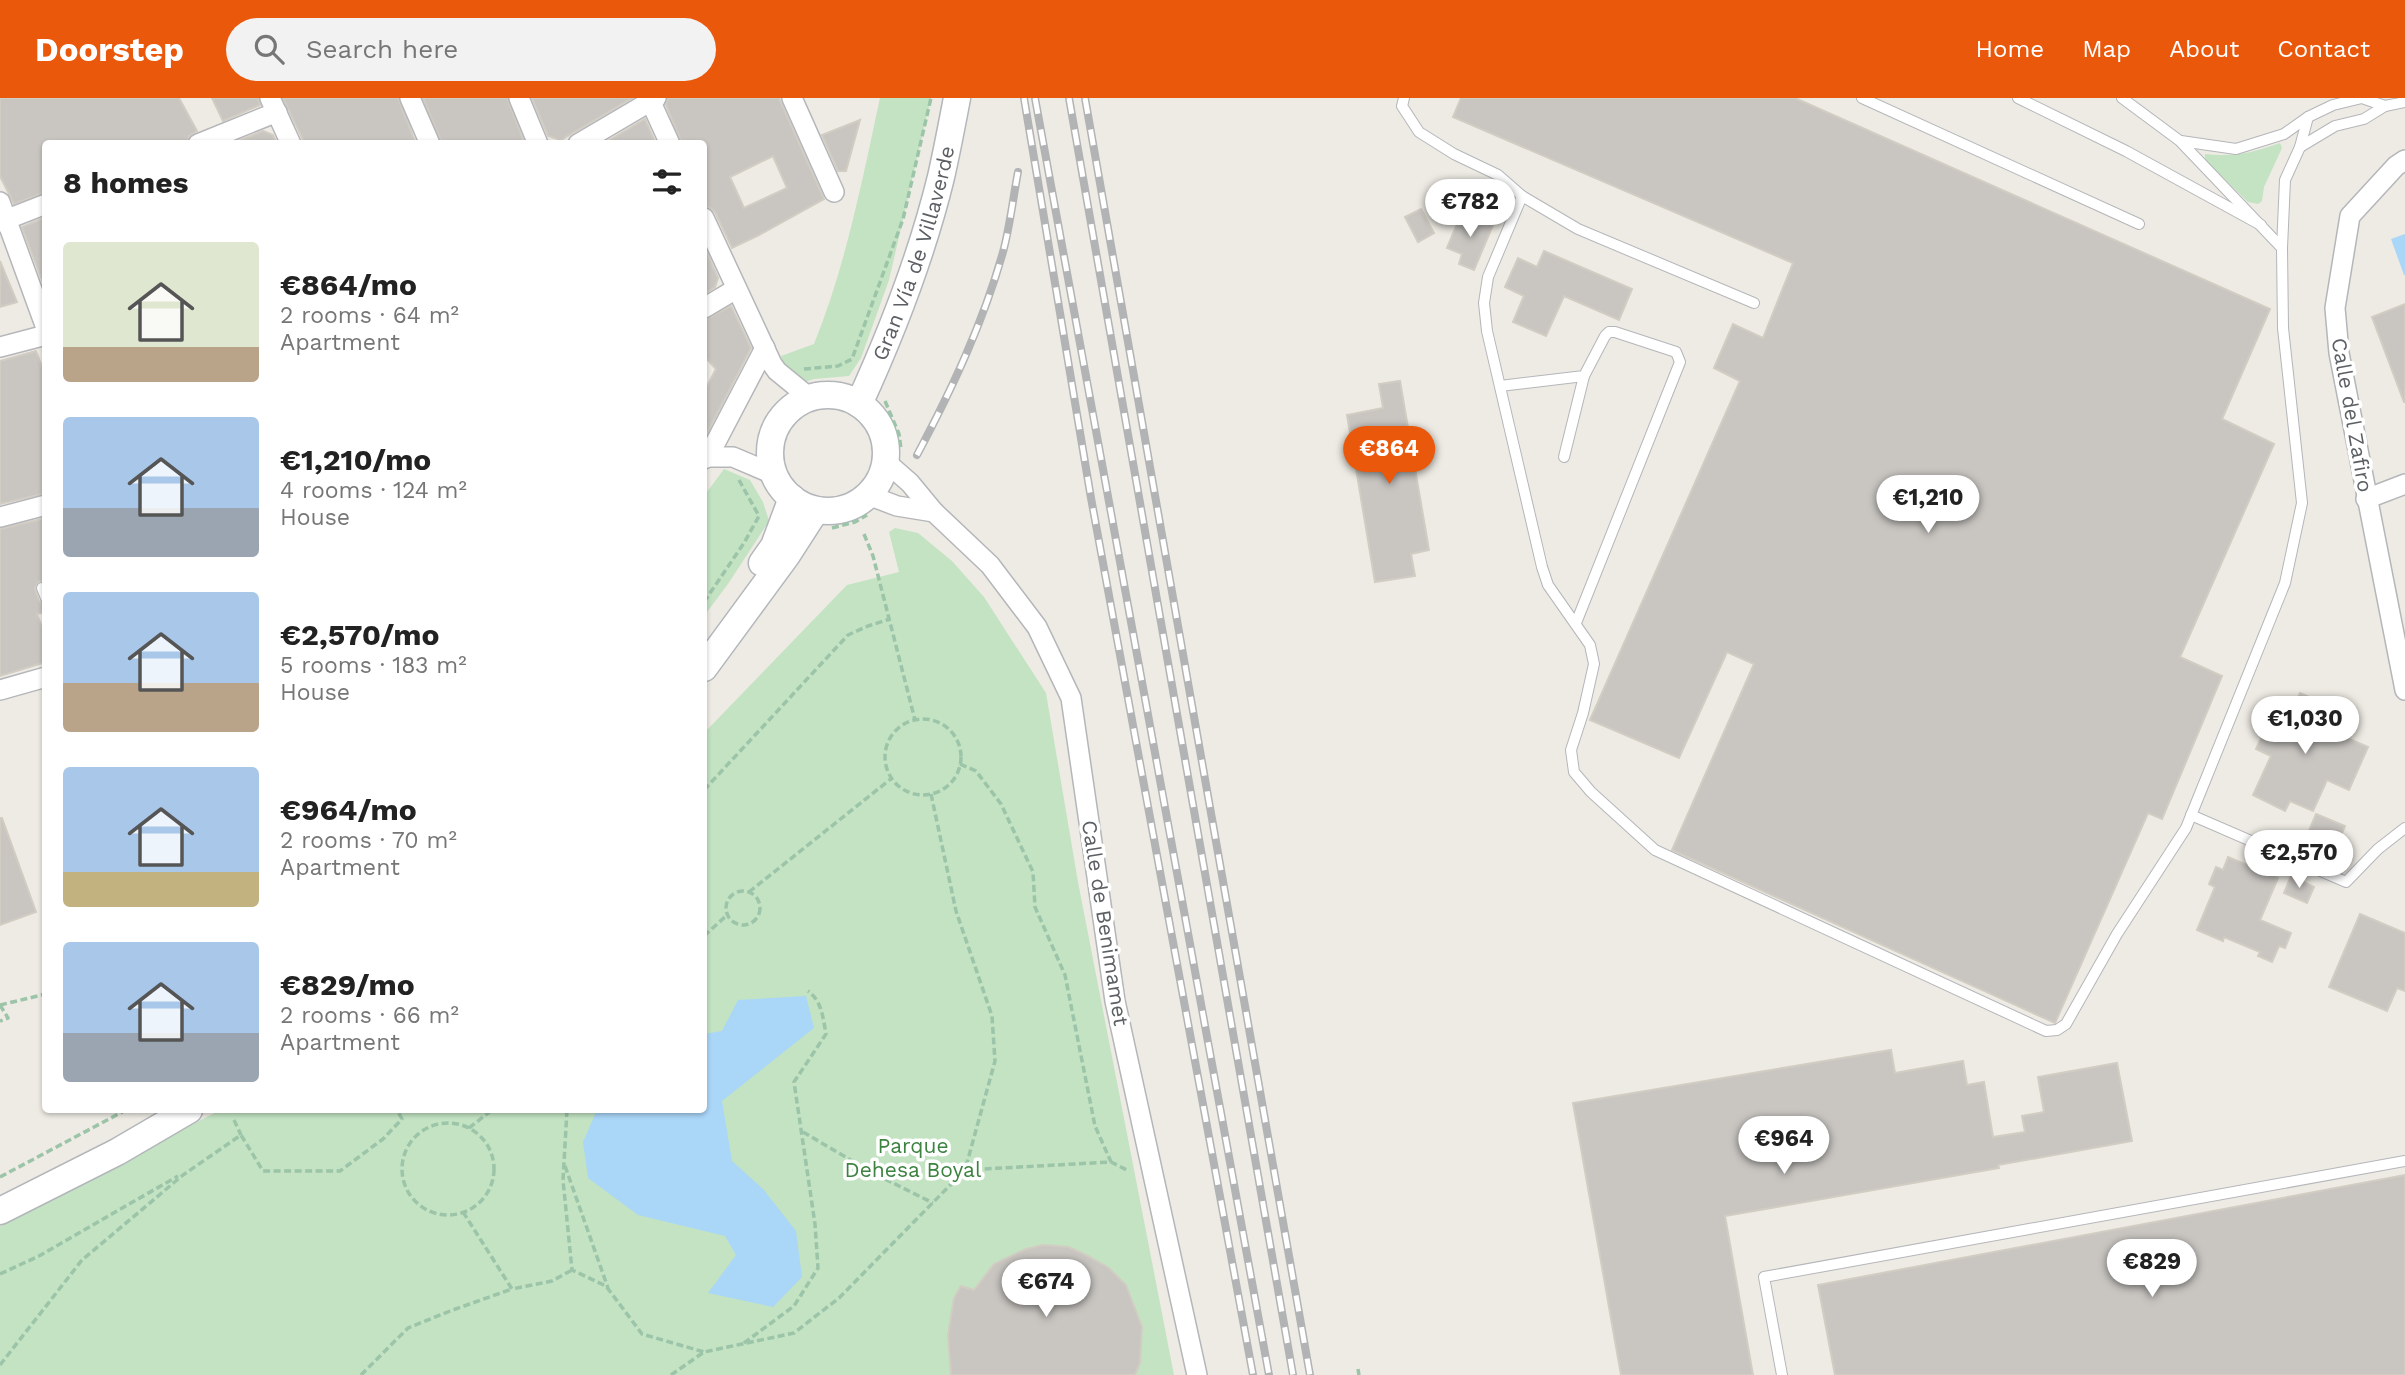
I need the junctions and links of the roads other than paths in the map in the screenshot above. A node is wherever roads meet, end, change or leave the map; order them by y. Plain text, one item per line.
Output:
1 (410, 98) edge
2 (519, 98) edge
3 (792, 98) edge
4 (951, 98) edge
5 (957, 98) edge
6 (1404, 98) edge
7 (1863, 98) edge
8 (2018, 98) edge
9 (2122, 98) edge
10 (652, 99) edge
11 (2405, 102) edge
12 (273, 105) edge
13 (2385, 106) junction
14 (2308, 117) junction
15 (206, 140) edge
16 (290, 140) edge
17 (428, 140) edge
18 (536, 140) edge
19 (585, 140) edge
20 (668, 140) edge
21 (2180, 141) junction
22 (2300, 147) junction
23 (2405, 160) edge
24 (834, 192) dead end
25 (1522, 196) junction
26 (42, 205) edge
27 (2, 215) edge
28 (2139, 224) dead end
29 (707, 225) edge
30 (2261, 225) junction
31 (2282, 248) junction
32 (736, 289) junction
33 (1754, 303) dead end
34 (707, 306) edge
35 (42, 318) edge
36 (42, 336) edge
37 (0, 347) edge
38 (765, 348) junction
39 (1584, 376) junction
40 (1500, 386) junction
41 (810, 398) junction
42 (850, 400) junction
43 (707, 456) edge
44 (1564, 457) dead end
45 (707, 458) edge
46 (893, 458) junction
47 (773, 474) junction
48 (2405, 484) edge
49 (868, 495) junction
50 (792, 498) junction
51 (2366, 499) junction
52 (42, 506) edge
53 (816, 510) junction
54 (933, 512) junction
55 (0, 517) edge
56 (1576, 623) junction
57 (707, 644) edge
58 (707, 664) edge
59 (42, 678) edge
60 (0, 690) edge
61 (2405, 690) edge
62 (2191, 816) junction
63 (2405, 828) edge
64 (156, 1113) edge
65 (184, 1113) edge
66 (2405, 1161) edge
67 (0, 1199) edge
68 (0, 1211) edge
69 (1197, 1375) edge
70 (1782, 1375) edge

1 - 17 street
2 - 18 street
3 - 24 street
4 - 42 street, Gran Vía de Villaverde
5 - 42 street, Gran Vía de Villaverde
6 - 25 lane
7 - 28 lane
8 - 30 lane
9 - 21 lane
10 - 19 street
10 - 20 street
11 - 13 lane
12 - 15 street
12 - 16 street
13 - 14 lane
13 - 22 lane
14 - 21 lane
14 - 22 lane
21 - 30 lane
22 - 31 lane
23 - 51 street, Calle del Zafiro
25 - 33 lane
25 - 40 lane
26 - 27 street
27 - 35 street
29 - 32 street
30 - 31 lane
31 - 62 lane
32 - 34 street
32 - 38 street
36 - 37 street
38 - 41 street
38 - 43 street
39 - 40 lane
39 - 44 lane
39 - 56 lane
40 - 56 lane
41 - 42 street
41 - 47 street
42 - 46 street
45 - 47 street
46 - 49 street
46 - 54 street, Calle de Benimamet
47 - 50 street
48 - 51 street
49 - 53 street
49 - 54 street
50 - 53 street
50 - 57 street
51 - 61 street, Calle del Zafiro
52 - 55 street
53 - 58 street
54 - 69 street, Calle de Benimamet
56 - 62 lane
59 - 60 street
62 - 63 lane
64 - 67 street
65 - 68 street
66 - 70 lane

